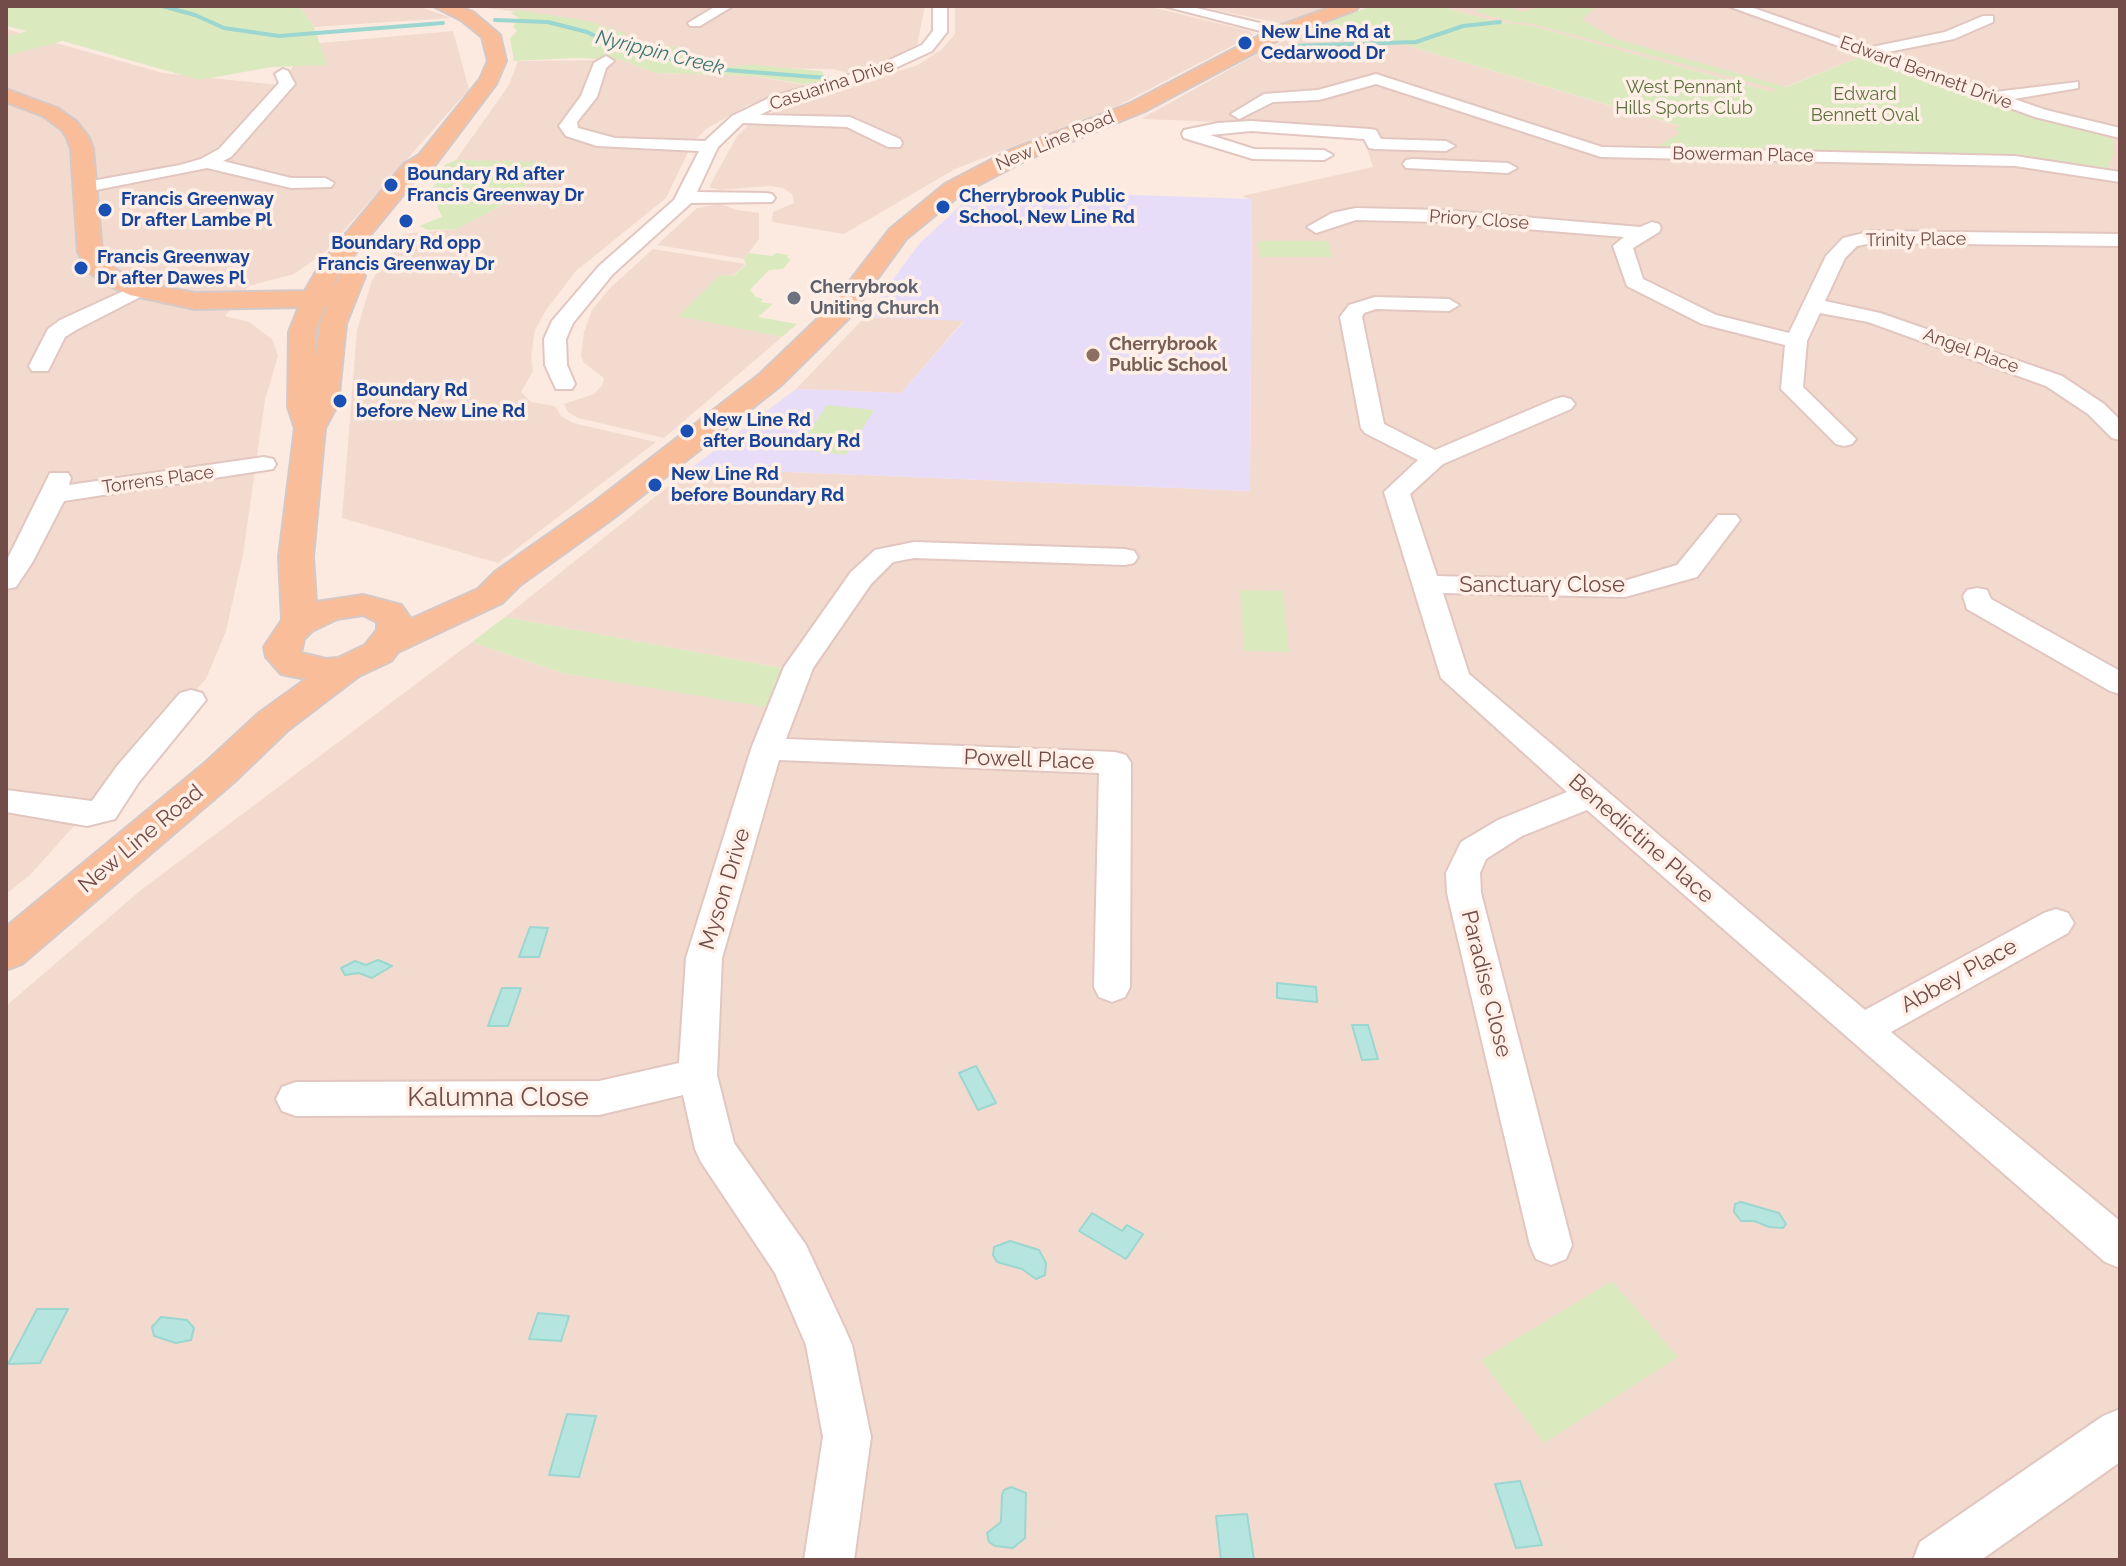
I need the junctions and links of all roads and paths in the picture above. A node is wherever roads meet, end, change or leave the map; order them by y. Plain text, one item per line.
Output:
1 (442, 6) edge
2 (726, 6) edge
3 (940, 6) edge
4 (1171, 6) edge
5 (1350, 6) edge
6 (1735, 6) edge
7 (1988, 19) dead end
8 (695, 23) dead end
9 (1280, 32) junction
10 (1868, 52) junction
11 (606, 61) dead end
12 (283, 74) dead end
13 (2072, 85) dead end
14 (6, 95) edge
15 (1993, 98) junction
16 (1239, 114) dead end
17 (738, 119) junction
18 (2120, 133) edge
19 (894, 143) dead end
20 (1375, 144) junction
21 (710, 146) junction
22 (1446, 146) dead end
23 (1324, 155) dead end
24 (427, 160) junction
25 (207, 163) junction
26 (1508, 168) dead end
27 (2120, 177) edge
28 (325, 183) dead end
29 (86, 187) junction
30 (685, 197) junction
31 (766, 198) dead end
32 (1316, 227) dead end
33 (2120, 240) edge
34 (329, 270) junction
35 (139, 290) junction
36 (232, 303) junction
37 (1449, 305) dead end
38 (1811, 305) junction
39 (317, 308) junction
40 (1796, 341) junction
41 (40, 366) dead end
42 (564, 384) dead end
43 (1563, 404) dead end
44 (310, 428) junction
45 (2118, 431) edge
46 (1844, 439) dead end
47 (1434, 459) junction
48 (264, 464) dead end
49 (1727, 520) dead end
50 (296, 557) junction
51 (1125, 557) dead end
52 (507, 579) junction
53 (6, 581) edge
54 (1426, 584) junction
55 (1977, 596) dead end
56 (362, 607) junction
57 (300, 623) junction
58 (388, 643) junction
59 (294, 666) junction
60 (346, 668) junction
61 (2120, 684) edge
62 (191, 700) dead end
63 (273, 722) junction
64 (767, 749) junction
65 (1592, 795) junction
66 (6, 801) edge
67 (2056, 923) dead end
68 (6, 952) edge
69 (1112, 987) dead end
70 (1862, 1030) junction
71 (698, 1075) junction
72 (296, 1099) dead end
73 (1551, 1245) dead end
74 (2120, 1248) edge
75 (2120, 1433) edge
76 (829, 1560) edge
77 (1938, 1560) edge

1 - 24 main road
2 - 8 street
3 - 17 street, Casuarina Drive
4 - 9 street
5 - 9 main road, New Line Road
6 - 10 street, Edward Bennett Drive
7 - 10 street
9 - 52 main road, New Line Road
10 - 15 street, Edward Bennett Drive
11 - 21 street
12 - 25 street
13 - 15 street
14 - 29 main road
15 - 18 street, Edward Bennett Drive
16 - 27 street, Bowerman Place
17 - 19 street
17 - 21 street, Casuarina Drive
20 - 22 street
20 - 23 street
20 - 26 street
21 - 30 street, Casuarina Drive
24 - 34 main road
24 - 39 main road
25 - 28 street
25 - 29 street
29 - 35 main road
30 - 31 street
30 - 42 street, Casuarina Drive
32 - 40 street, Priory Close
33 - 38 street, Trinity Place
34 - 36 main road
34 - 39 main road
35 - 36 main road
35 - 41 street
36 - 39 main road
36 - 39 main road
37 - 47 street
38 - 40 street, Trinity Place
38 - 45 street, Angel Place
39 - 44 main road
39 - 44 main road
40 - 46 street, Trinity Place
43 - 47 street, Benedictine Place
44 - 50 main road
47 - 54 street, Benedictine Place
48 - 53 street, Torrens Place
49 - 54 street, Sanctuary Close
50 - 56 main road
50 - 57 main road
51 - 64 street, Myson Drive
52 - 56 main road, New Line Road
52 - 58 main road, New Line Road
54 - 65 street, Benedictine Place
55 - 61 street
56 - 57 main road, New Line Road
56 - 58 main road
57 - 59 main road
58 - 60 main road, New Line Road
59 - 60 main road
59 - 63 main road, New Line Road
60 - 63 main road, New Line Road
62 - 66 street
63 - 68 main road, New Line Road
64 - 69 street, Powell Place
64 - 71 street, Myson Drive
65 - 70 street, Benedictine Place
65 - 73 street, Paradise Close
67 - 70 street, Abbey Place
70 - 74 street, Benedictine Place
71 - 72 street, Kalumna Close
71 - 76 street, Myson Drive
75 - 77 street

